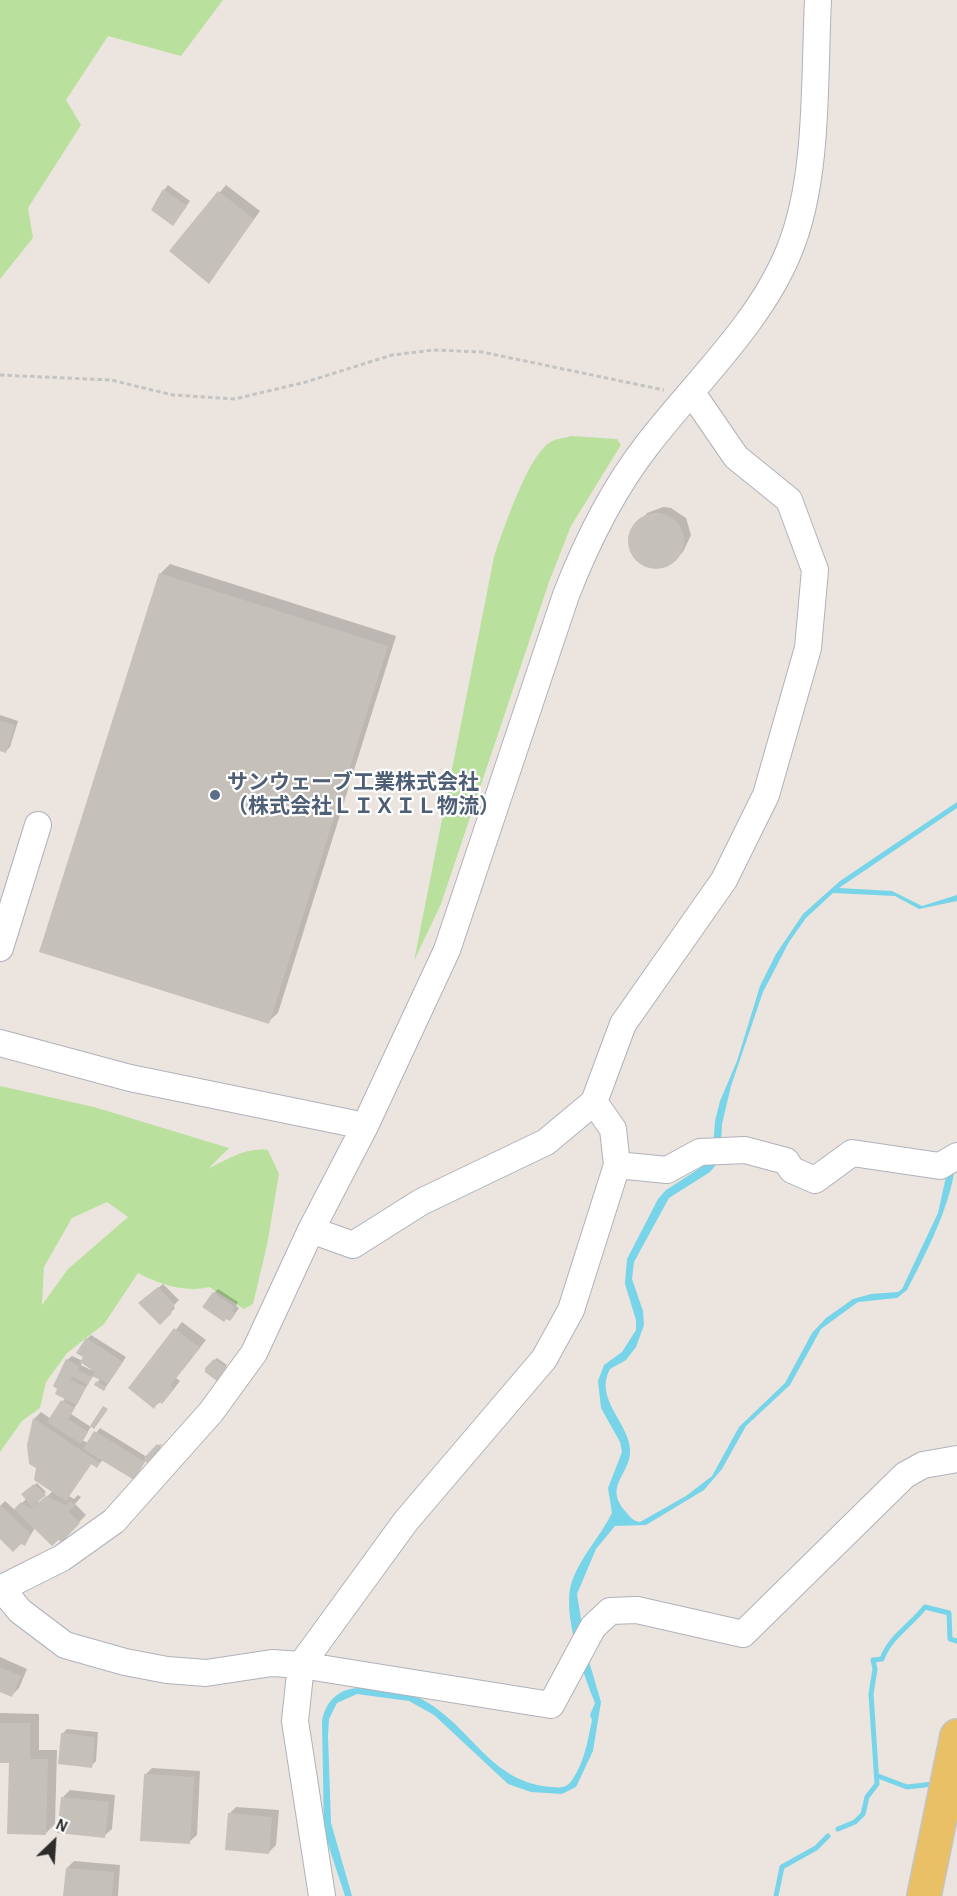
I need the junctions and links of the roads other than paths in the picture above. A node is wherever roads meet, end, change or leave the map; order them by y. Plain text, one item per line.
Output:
1 (818, 0) edge
2 (683, 392) junction
3 (38, 825) dead end
4 (0, 948) edge
5 (0, 1042) edge
6 (594, 1102) junction
7 (365, 1126) junction
8 (949, 1160) edge
9 (617, 1165) junction
10 (311, 1230) junction
11 (957, 1459) edge
12 (1, 1588) edge
13 (301, 1665) junction
14 (957, 1736) edge
15 (322, 1896) edge
16 (924, 1896) edge

1 - 2 street
2 - 6 street
2 - 7 street
3 - 4 street
5 - 7 street
6 - 9 street
6 - 10 street
7 - 10 street
8 - 9 street
9 - 13 street
10 - 12 street
11 - 13 street
12 - 13 street
13 - 15 street
14 - 16 main road

